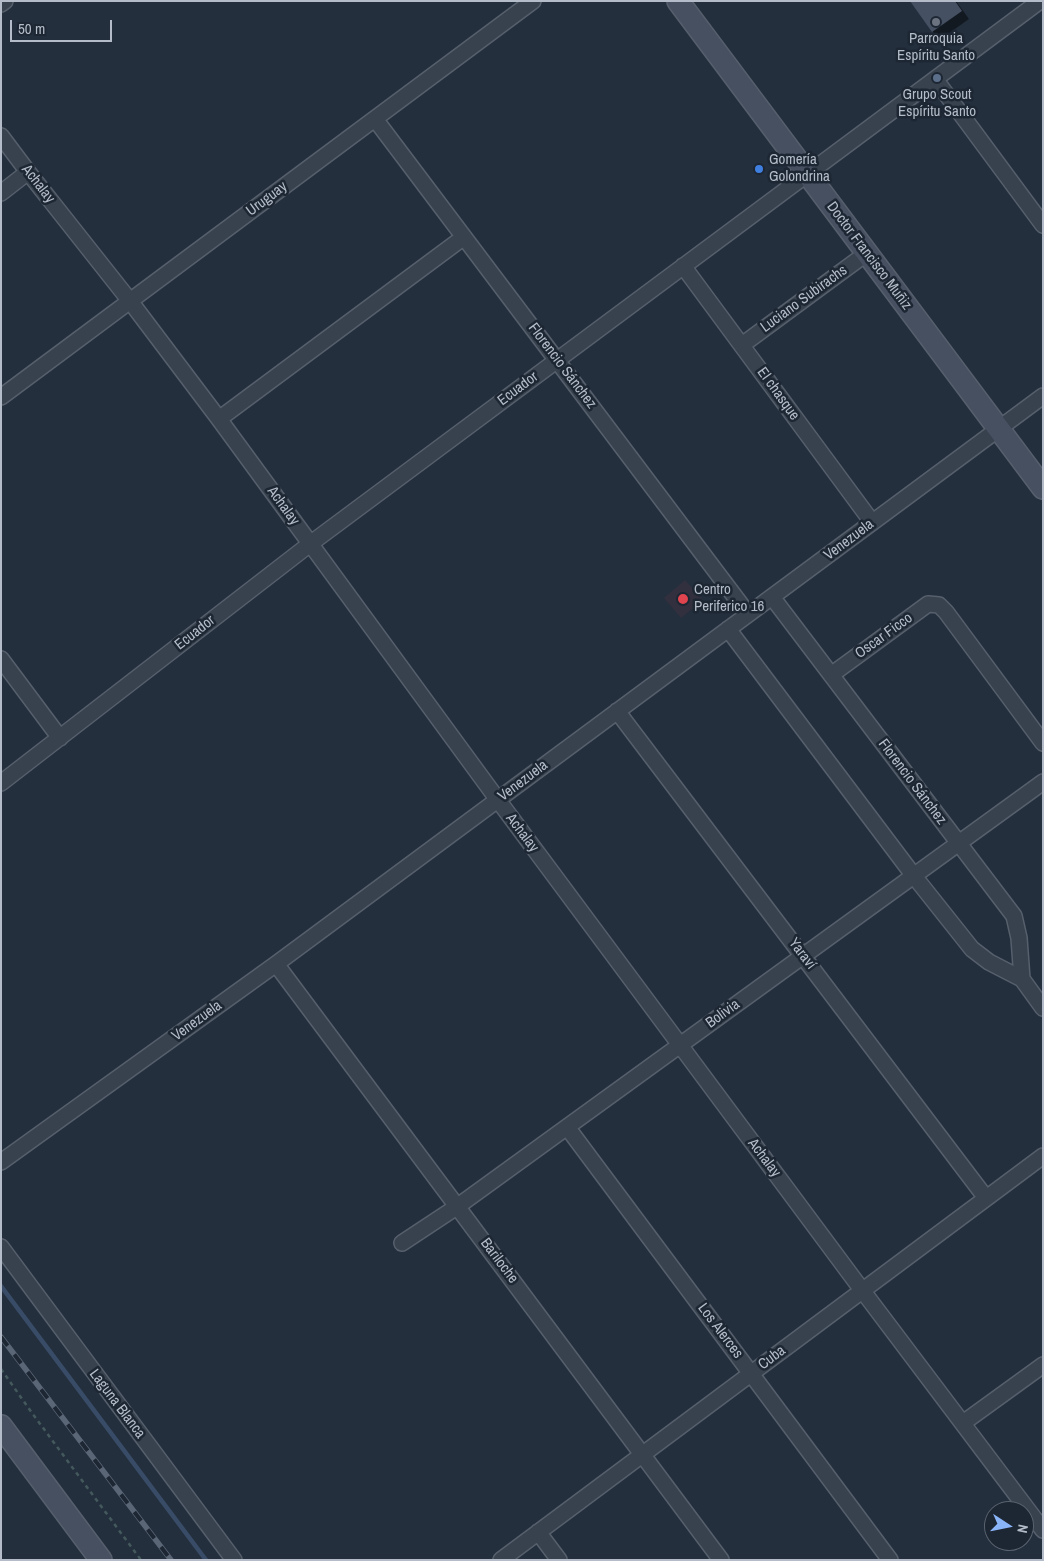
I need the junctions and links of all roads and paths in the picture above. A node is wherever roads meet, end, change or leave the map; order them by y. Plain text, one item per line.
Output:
1 (5, 1) edge
2 (533, 1) edge
3 (678, 1) edge
4 (1040, 1) edge
5 (1, 4) edge
6 (934, 80) junction
7 (375, 118) junction
8 (1, 136) edge
9 (28, 172) junction
10 (808, 174) junction
11 (1, 193) edge
12 (1043, 225) edge
13 (464, 237) junction
14 (867, 253) junction
15 (683, 266) junction
16 (130, 300) junction
17 (742, 345) junction
18 (557, 360) junction
19 (1, 396) edge
20 (1043, 396) edge
21 (219, 419) junction
22 (998, 429) junction
23 (1043, 488) edge
24 (872, 522) junction
25 (310, 544) junction
26 (772, 597) junction
27 (748, 614) junction
28 (728, 629) junction
29 (1, 659) edge
30 (831, 675) junction
31 (618, 711) junction
32 (60, 738) junction
33 (1043, 743) edge
34 (1043, 782) edge
35 (1, 783) edge
36 (498, 800) junction
37 (959, 843) junction
38 (914, 876) junction
39 (803, 956) junction
40 (276, 964) junction
41 (1022, 980) junction
42 (1043, 1008) edge
43 (680, 1045) junction
44 (567, 1127) junction
45 (1043, 1156) edge
46 (1, 1162) edge
47 (986, 1198) junction
48 (458, 1206) junction
49 (402, 1244) dead end
50 (1, 1248) edge
51 (862, 1290) junction
52 (1043, 1365) edge
53 (1, 1369) edge
54 (751, 1373) junction
55 (963, 1423) junction
56 (1, 1426) edge
57 (642, 1454) junction
58 (1043, 1530) edge
59 (538, 1532) junction
60 (101, 1560) edge
61 (141, 1560) edge
62 (234, 1560) edge
63 (501, 1560) edge
64 (558, 1560) edge
65 (721, 1560) edge
66 (890, 1560) edge

1 - 5 street
2 - 7 street, Uruguay
3 - 10 main road, Doctor Francisco Muñiz
4 - 6 street, Ecuador
6 - 10 street, Ecuador
6 - 12 street
7 - 13 street, Florencio Sánchez
7 - 16 street, Uruguay
8 - 9 street, Achalay
9 - 11 street
9 - 16 street, Achalay
10 - 14 main road, Doctor Francisco Muñiz
10 - 15 street, Ecuador
13 - 18 street, Florencio Sánchez
13 - 21 street
14 - 17 street, Luciano Subirachs
14 - 22 main road, Doctor Francisco Muñiz
15 - 17 street, El chasque
15 - 18 street, Ecuador
16 - 19 street, Uruguay
16 - 21 street, Achalay
17 - 24 street, El chasque
18 - 25 street, Ecuador
18 - 27 street, Florencio Sánchez
20 - 22 street, Venezuela
21 - 25 street, Achalay
22 - 23 main road, Doctor Francisco Muñiz
22 - 24 street, Venezuela
24 - 26 street, Venezuela
25 - 32 street, Ecuador
25 - 36 street, Achalay
26 - 27 street, Venezuela
26 - 30 street, Florencio Sánchez
27 - 28 street, Venezuela
28 - 31 street, Venezuela
28 - 38 street
29 - 32 street
30 - 33 street, Oscar Ficco
30 - 37 street, Florencio Sánchez
31 - 36 street, Venezuela
31 - 39 street, Yaraví
32 - 35 street, Ecuador
34 - 37 street, Bolivia
36 - 40 street, Venezuela
36 - 43 street, Achalay
37 - 38 street, Bolivia
37 - 41 street, Florencio Sánchez
38 - 39 street, Bolivia
38 - 41 street
39 - 43 street, Bolivia
39 - 47 street, Yaraví
40 - 46 street, Venezuela
40 - 48 street, Bariloche
41 - 42 street
43 - 44 street, Bolivia
43 - 51 street, Achalay
44 - 48 street, Bolivia
44 - 54 street, Los Alerces
45 - 47 street, Cuba
47 - 51 street, Cuba
48 - 49 street, Bolivia
48 - 57 street, Bariloche
50 - 62 street, Laguna Blanca
51 - 54 street, Cuba
51 - 55 street, Achalay
52 - 55 street
53 - 61 path
54 - 57 street, Cuba
54 - 66 street, Los Alerces
55 - 58 street, Achalay
56 - 60 main road
57 - 59 street, Cuba
57 - 65 street, Bariloche
59 - 63 street, Cuba
59 - 64 street

